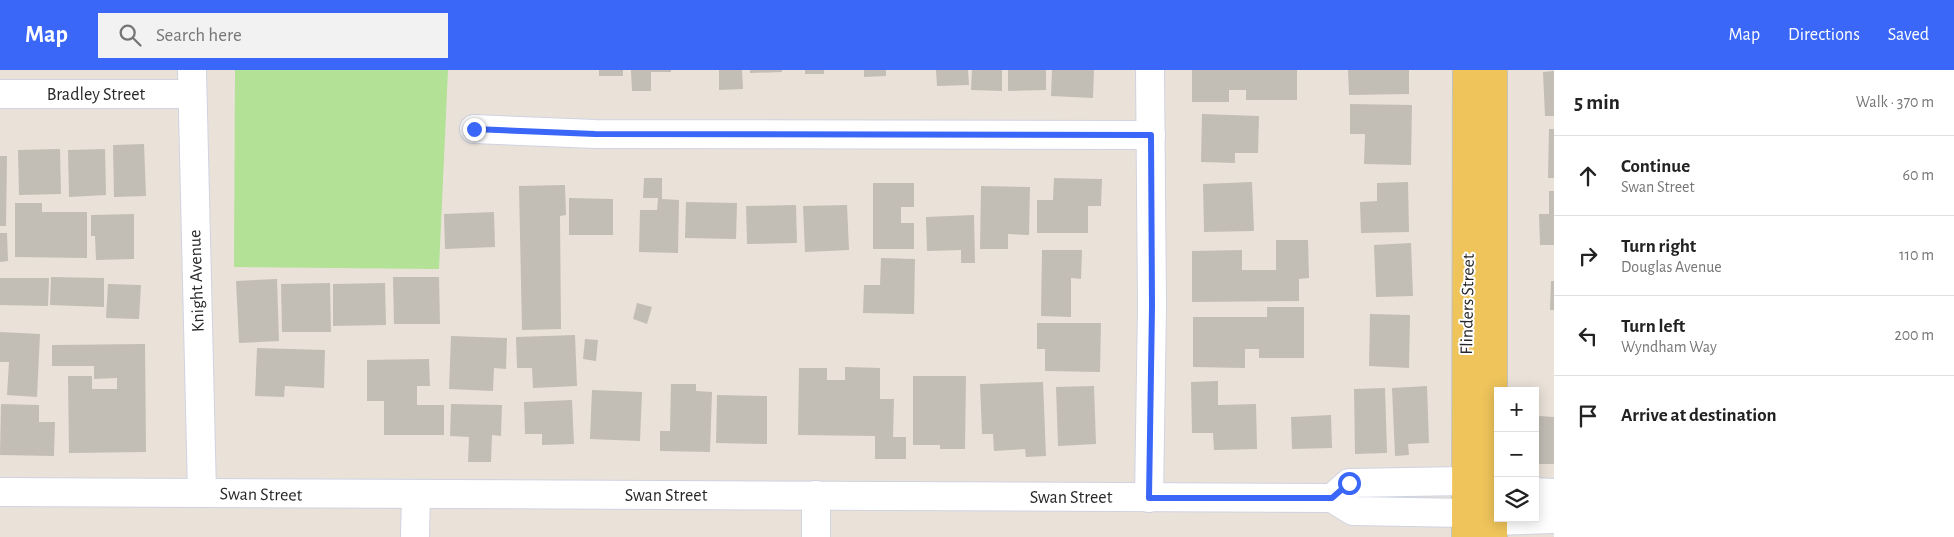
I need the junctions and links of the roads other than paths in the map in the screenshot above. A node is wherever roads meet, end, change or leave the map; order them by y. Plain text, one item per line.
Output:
1 (1150, 70) edge
2 (1467, 70) edge
3 (1493, 70) edge
4 (192, 82) edge
5 (0, 94) edge
6 (474, 129) dead end
7 (1151, 135) junction
8 (1496, 477) edge
9 (1466, 481) junction
10 (0, 492) edge
11 (1539, 492) edge
12 (202, 493) junction
13 (1554, 493) edge
14 (416, 495) junction
15 (816, 495) junction
16 (1149, 498) junction
17 (1332, 498) junction
18 (1494, 515) edge
19 (1554, 519) edge
20 (1466, 525) edge
21 (1493, 529) edge
22 (415, 537) edge
23 (816, 537) edge

1 - 7 street
2 - 9 main road, Flinders Street
3 - 8 main road, Flinders Street
4 - 5 street, Bradley Street
4 - 12 street, Knight Avenue
6 - 7 street
7 - 16 street
9 - 17 street
9 - 20 main road, Flinders Street
10 - 12 street, Swan Street
11 - 13 street
12 - 14 street, Swan Street
14 - 15 street, Swan Street
14 - 22 street
15 - 16 street, Swan Street
15 - 23 street
16 - 17 street, Swan Street
17 - 20 street
18 - 21 main road, Flinders Street
19 - 21 street

